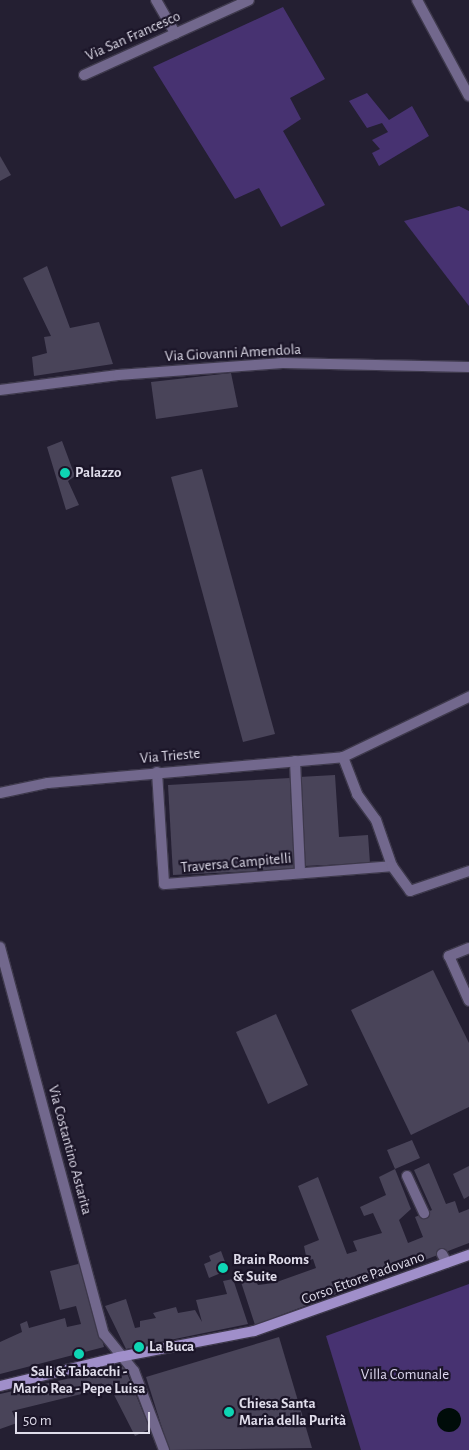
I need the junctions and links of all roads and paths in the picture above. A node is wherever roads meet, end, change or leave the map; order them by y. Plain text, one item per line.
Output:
1 (156, 0) edge
2 (250, 0) edge
3 (417, 0) edge
4 (176, 34) junction
5 (84, 75) dead end
6 (469, 96) edge
7 (469, 367) edge
8 (0, 390) edge
9 (469, 697) edge
10 (344, 757) junction
11 (294, 761) junction
12 (157, 772) junction
13 (0, 793) edge
14 (392, 866) junction
15 (469, 871) edge
16 (300, 873) junction
17 (0, 947) edge
18 (469, 948) edge
19 (469, 1001) edge
20 (407, 1176) dead end
21 (424, 1213) dead end
22 (469, 1255) edge
23 (119, 1357) junction
24 (0, 1386) edge
25 (164, 1450) edge

1 - 4 street
2 - 4 street, Via San Francesco
3 - 6 street
4 - 5 street, Via San Francesco
7 - 8 street, Via Giovanni Amendola
9 - 10 street, Via Trieste
10 - 11 street, Via Trieste
10 - 14 street
11 - 12 street, Via Trieste
11 - 16 street
12 - 13 street, Via Trieste
12 - 16 street, Traversa Campitelli
14 - 15 street
14 - 16 street, Traversa Campitelli
17 - 23 street, Via Costantino Astarita
18 - 19 street
20 - 21 street
22 - 23 street, Corso Ettore Padovano
23 - 24 street, Corso Ettore Padovano
23 - 25 street, Via Costantino Astarita

